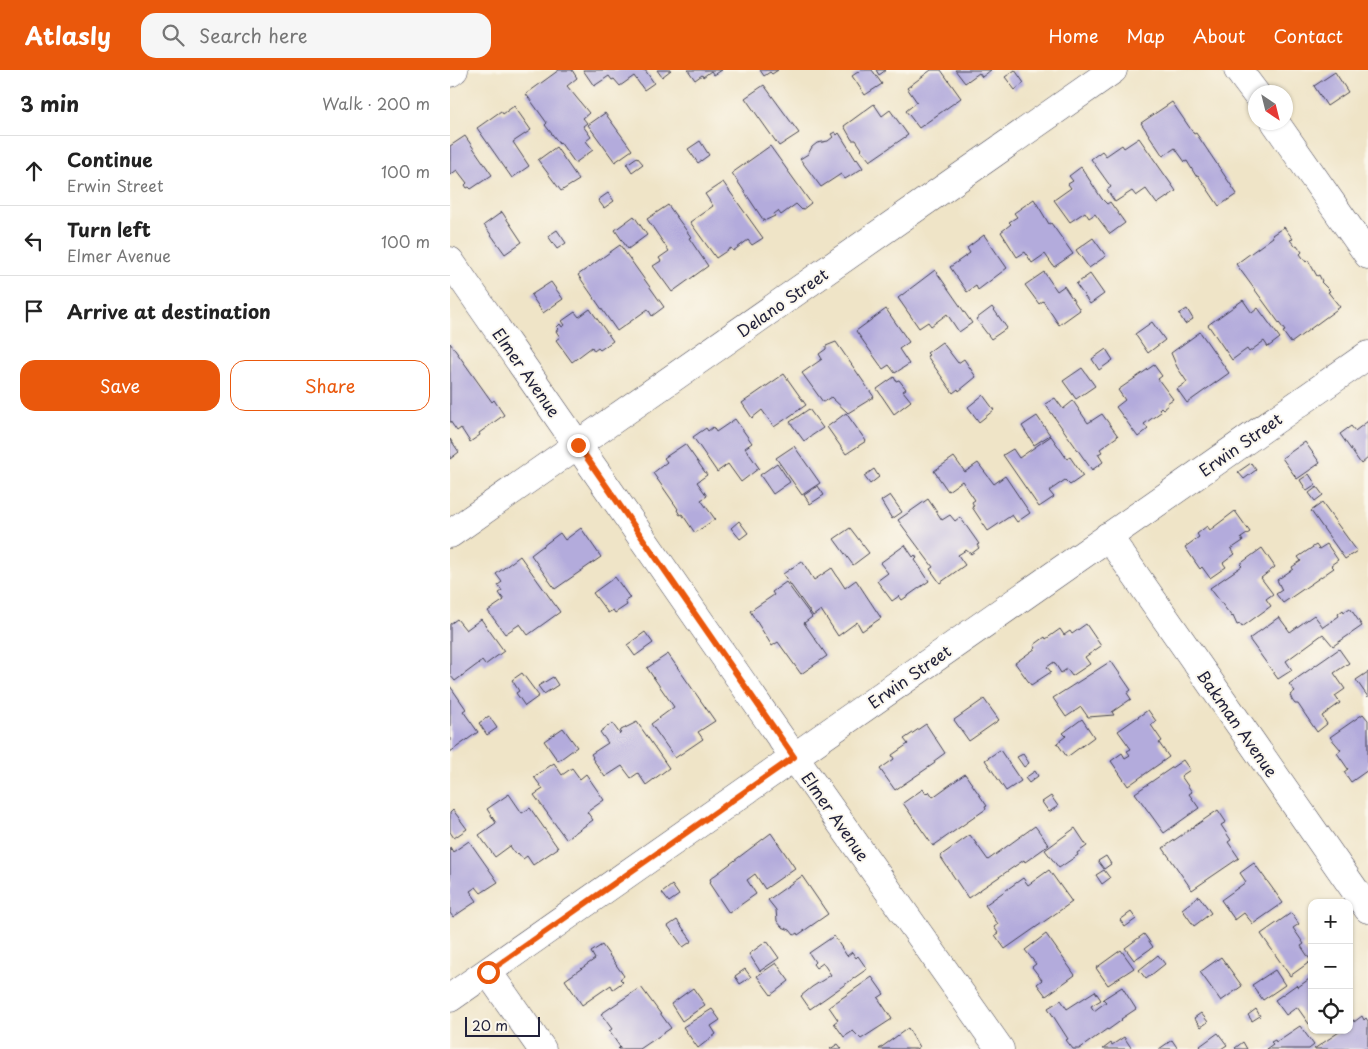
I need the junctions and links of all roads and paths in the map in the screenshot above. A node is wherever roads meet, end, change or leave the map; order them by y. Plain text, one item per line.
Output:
1 (454, 70) edge
2 (1113, 70) edge
3 (1238, 70) edge
4 (450, 73) edge
5 (1249, 85) edge
6 (1281, 130) edge
7 (1368, 255) edge
8 (450, 261) edge
9 (1368, 355) edge
10 (578, 445) junction
11 (450, 534) edge
12 (1108, 536) junction
13 (794, 757) junction
14 (1368, 909) edge
15 (488, 972) junction
16 (450, 998) edge
17 (542, 1049) edge
18 (1000, 1049) edge

1 - 4 street
2 - 10 street, Delano Street
3 - 5 street
6 - 7 street
8 - 10 street, Elmer Avenue
9 - 12 street, Erwin Street
10 - 11 street, Delano Street
10 - 13 street, Elmer Avenue
12 - 13 street, Erwin Street
12 - 14 street, Bakman Avenue
13 - 15 street, Erwin Street
13 - 18 street, Elmer Avenue
15 - 16 street, Erwin Street
15 - 17 street

